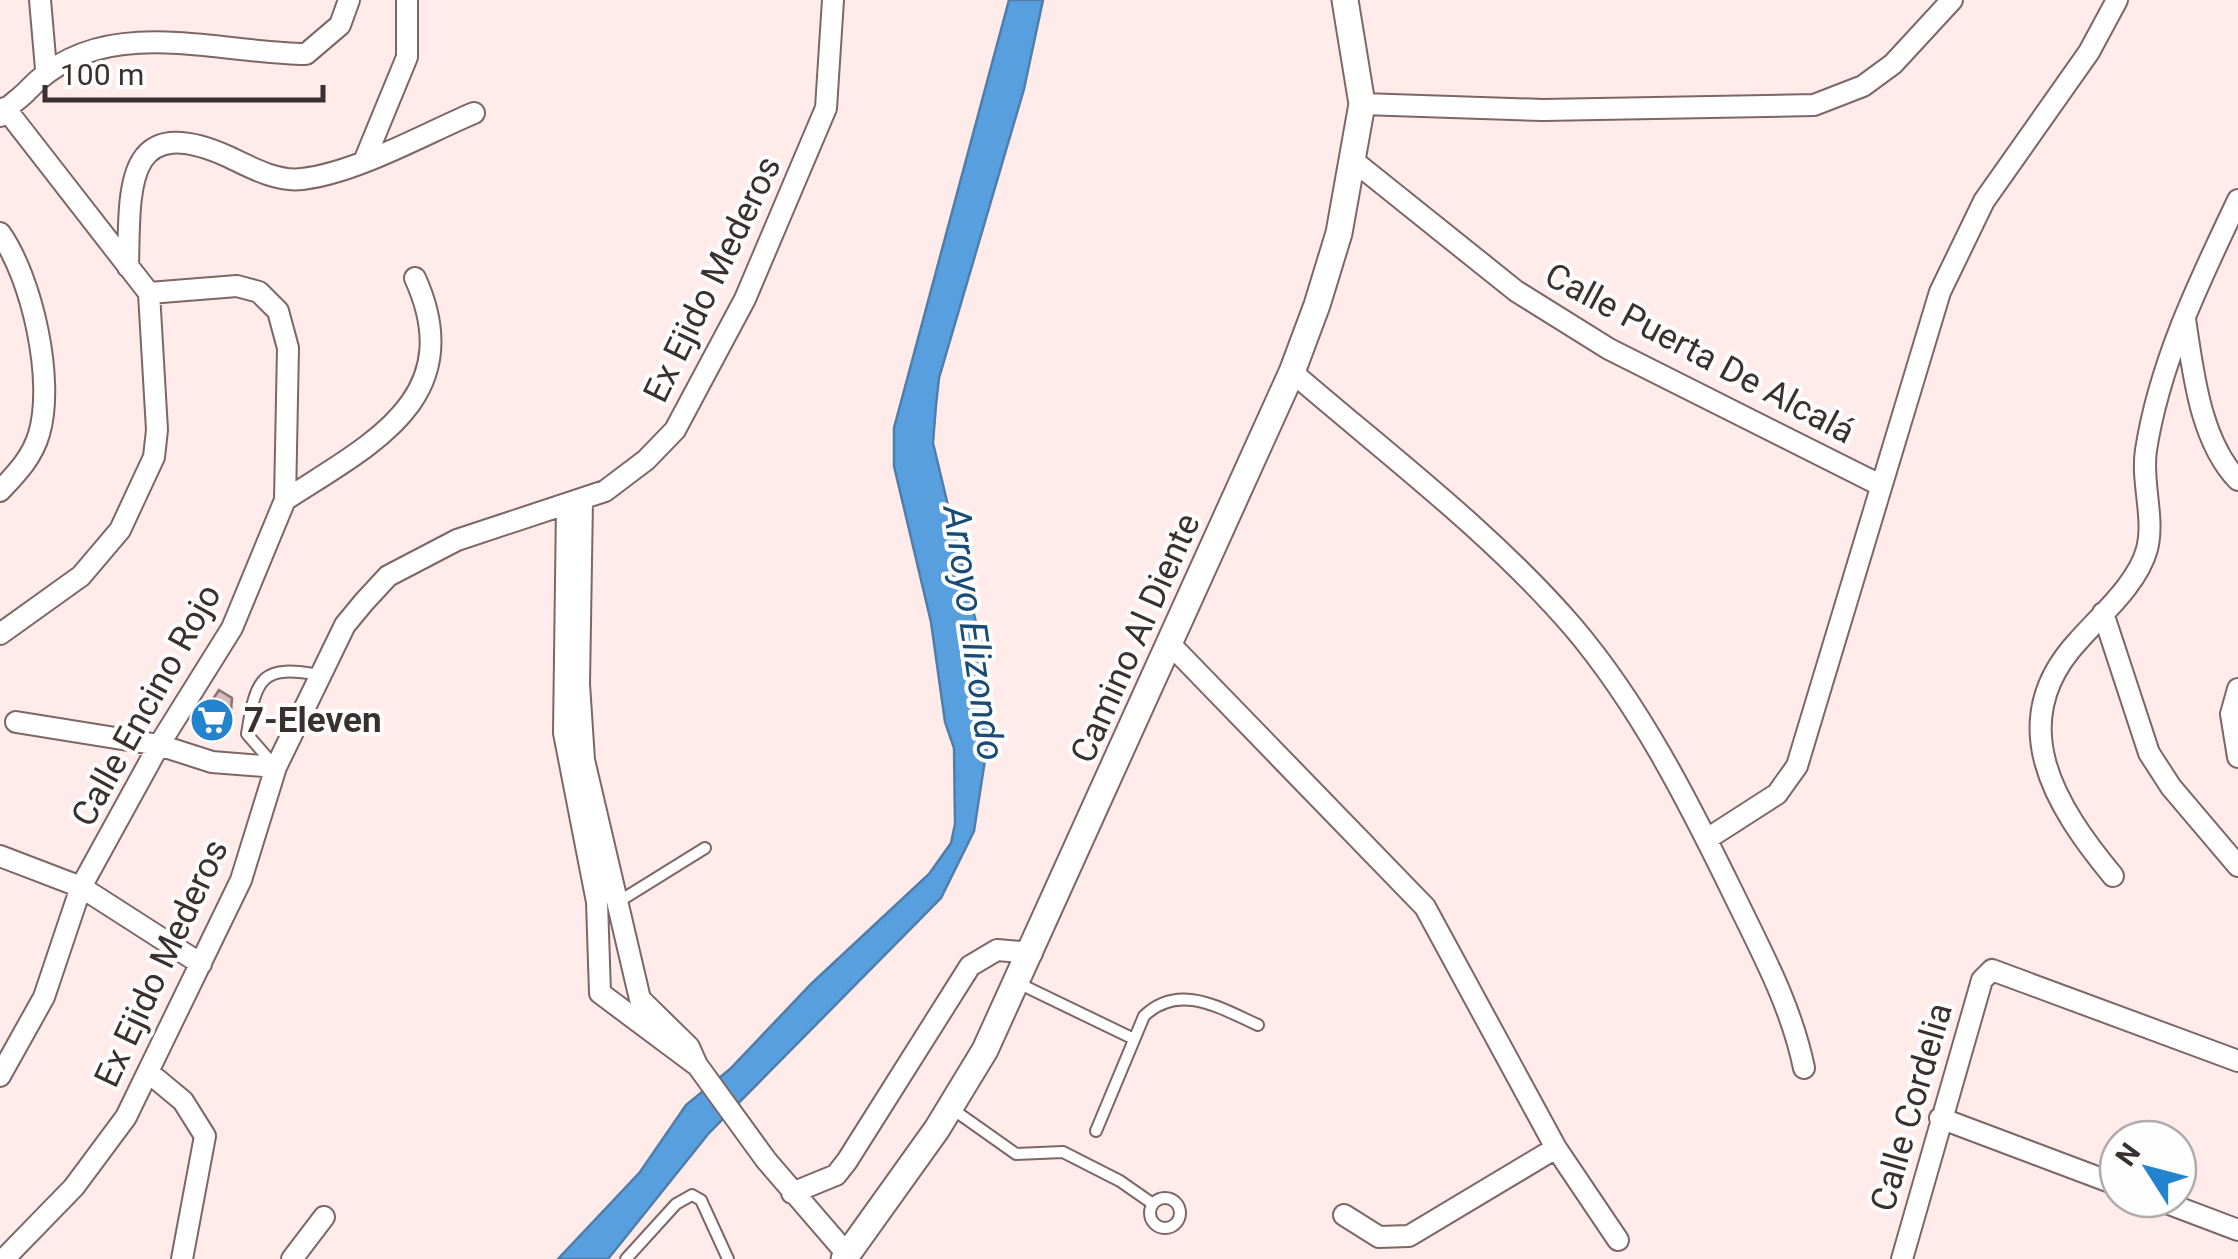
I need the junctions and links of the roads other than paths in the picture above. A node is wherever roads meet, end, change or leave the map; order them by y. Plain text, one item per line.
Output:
1 (40, 0) edge
2 (349, 0) edge
3 (408, 0) edge
4 (834, 0) edge
5 (1346, 0) edge
6 (1952, 0) edge
7 (2117, 0) edge
8 (46, 69) junction
9 (1362, 104) junction
10 (3, 112) edge
11 (474, 112) dead end
12 (365, 158) junction
13 (1355, 162) junction
14 (2238, 200) edge
15 (0, 233) edge
16 (128, 268) junction
17 (415, 278) dead end
18 (149, 293) junction
19 (2184, 312) junction
20 (1292, 372) junction
21 (2238, 480) edge
22 (1878, 484) junction
23 (0, 492) edge
24 (285, 500) junction
25 (575, 503) junction
26 (2104, 613) junction
27 (0, 634) edge
28 (1170, 644) junction
29 (320, 676) junction
30 (2238, 690) edge
31 (16, 722) dead end
32 (159, 745) junction
33 (2238, 757) edge
34 (276, 767) junction
35 (1707, 839) junction
36 (705, 848) dead end
37 (0, 856) edge
38 (2238, 866) edge
39 (2113, 876) dead end
40 (82, 886) junction
41 (607, 902) junction
42 (1032, 953) junction
43 (597, 955) junction
44 (628, 956) junction
45 (201, 964) junction
46 (1018, 983) junction
47 (640, 998) junction
48 (622, 1012) junction
49 (1258, 1025) dead end
50 (1134, 1039) junction
51 (2238, 1061) edge
52 (1804, 1068) dead end
53 (700, 1070) junction
54 (148, 1072) junction
55 (0, 1076) edge
56 (950, 1108) junction
57 (1940, 1118) junction
58 (1096, 1132) dead end
59 (1556, 1148) junction
60 (2098, 1177) edge
61 (792, 1193) junction
62 (1153, 1204) dead end
63 (1344, 1215) dead end
64 (2198, 1215) edge
65 (324, 1217) dead end
66 (2238, 1230) edge
67 (1618, 1240) dead end
68 (845, 1257) edge
69 (4, 1259) edge
70 (182, 1259) edge
71 (292, 1259) edge
72 (626, 1259) edge
73 (728, 1259) edge
74 (1902, 1259) edge

1 - 8 street
2 - 8 street
3 - 12 street
4 - 25 street, Ex Ejido Mederos
5 - 9 street, Camino Al Diente
6 - 9 street
7 - 22 street
8 - 10 street
9 - 13 street, Camino Al Diente
10 - 16 street
11 - 12 street
12 - 16 street
13 - 20 street, Camino Al Diente
13 - 22 street, Calle Puerta De Alcalá
14 - 19 street
15 - 23 street
16 - 18 street
17 - 24 street
18 - 24 street, Calle Encino Rojo
18 - 27 street
19 - 21 street
19 - 26 street
20 - 28 street, Camino Al Diente
20 - 35 street
22 - 35 street
24 - 32 street, Calle Encino Rojo
25 - 29 street, Ex Ejido Mederos
25 - 41 street
26 - 38 street
26 - 39 street
28 - 42 street, Camino Al Diente
28 - 59 street
29 - 34 street, Ex Ejido Mederos
29 - 34 lane
30 - 33 street
31 - 32 street
32 - 34 street
32 - 40 street, Calle Encino Rojo
34 - 45 street, Ex Ejido Mederos
35 - 52 street
36 - 41 lane
37 - 40 street
40 - 45 street
40 - 55 street, Calle Encino Rojo
41 - 43 street
41 - 44 street
42 - 46 street, Camino Al Diente
42 - 61 street
43 - 44 street
43 - 48 street
44 - 47 street
45 - 54 street, Ex Ejido Mederos
46 - 50 lane
46 - 56 street, Camino Al Diente
47 - 48 street
47 - 53 street
48 - 53 street
49 - 50 lane
50 - 58 lane
51 - 57 street, Calle Cordelia
53 - 61 street
54 - 69 street, Ex Ejido Mederos
54 - 70 street
56 - 62 lane
56 - 68 street, Camino Al Diente
57 - 60 street
57 - 74 street, Calle Cordelia
59 - 63 street
59 - 67 street
61 - 68 street
64 - 66 street
65 - 71 street
72 - 73 lane

